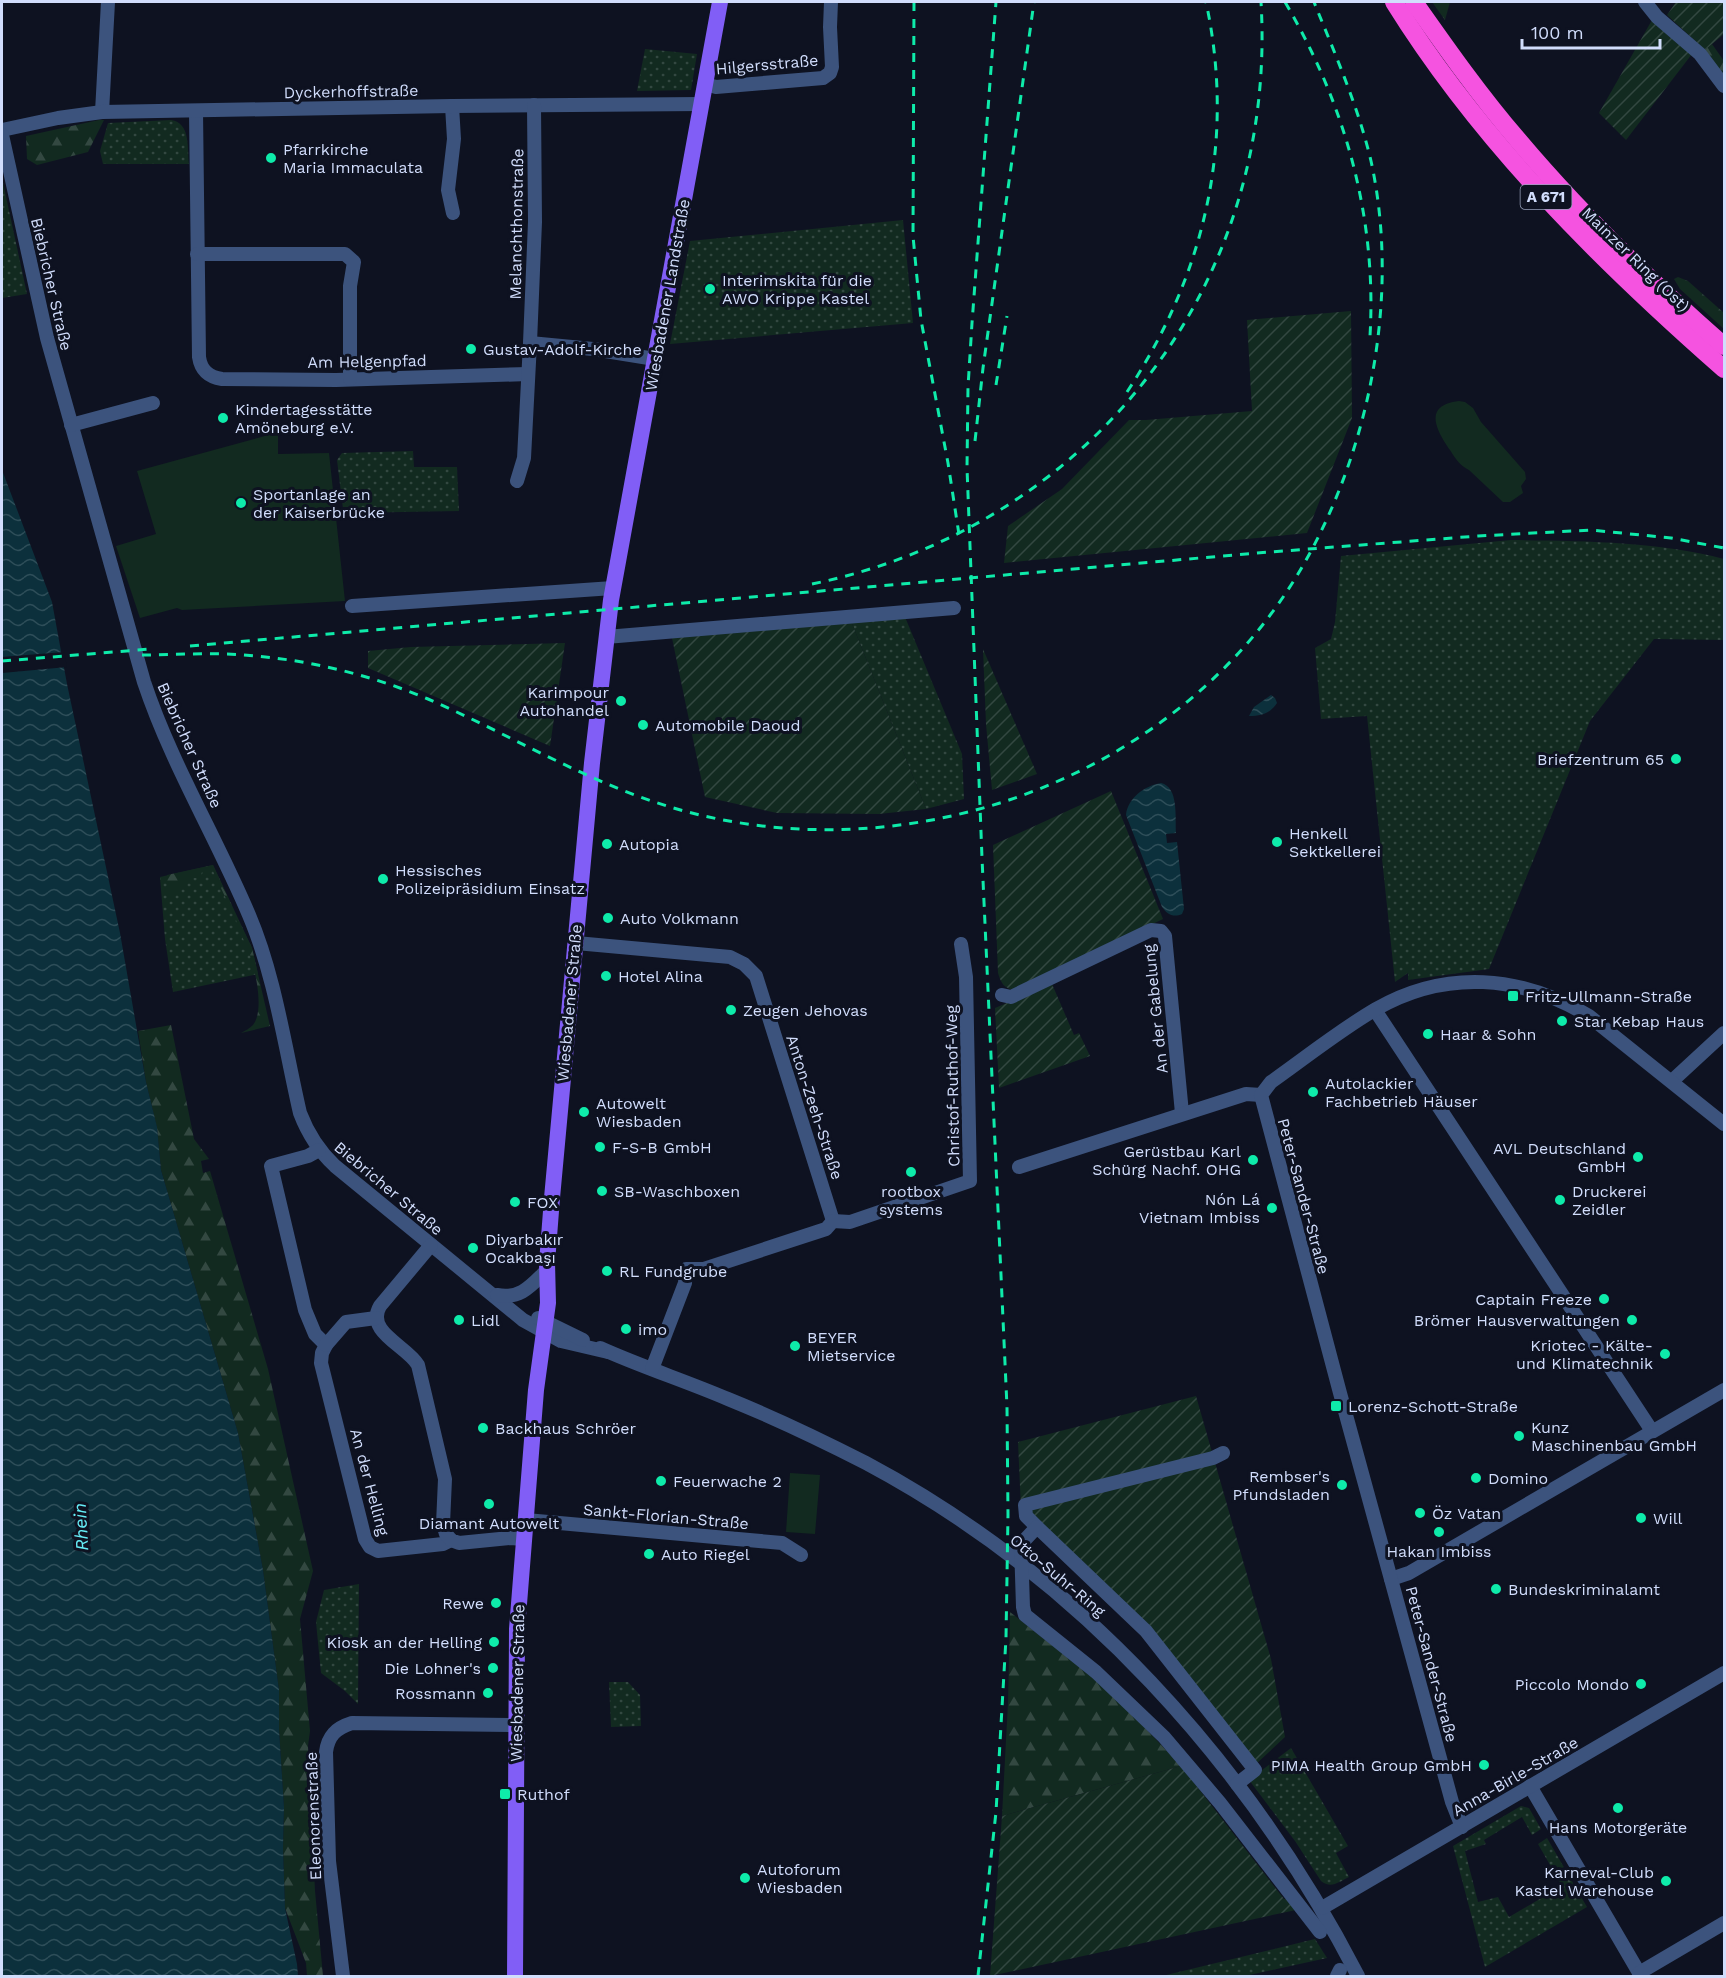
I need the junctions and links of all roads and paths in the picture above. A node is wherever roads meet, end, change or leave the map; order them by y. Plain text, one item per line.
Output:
1 (108, 2) edge
2 (720, 2) edge
3 (831, 2) edge
4 (1394, 2) edge
5 (1414, 2) edge
6 (1645, 2) edge
7 (705, 84) junction
8 (1725, 86) edge
9 (702, 104) junction
10 (534, 105) junction
11 (452, 106) junction
12 (196, 111) junction
13 (102, 112) junction
14 (2, 133) edge
15 (453, 213) dead end
16 (197, 254) junction
17 (530, 343) junction
18 (1725, 346) edge
19 (655, 359) junction
20 (1725, 369) edge
21 (528, 374) junction
22 (350, 379) junction
23 (153, 403) dead end
24 (71, 425) junction
25 (517, 481) dead end
26 (612, 594) junction
27 (352, 606) dead end
28 (954, 608) dead end
29 (606, 637) junction
30 (576, 943) junction
31 (961, 944) dead end
32 (1002, 995) dead end
33 (1375, 1010) junction
34 (1725, 1033) edge
35 (1672, 1080) junction
36 (1261, 1095) junction
37 (1182, 1113) junction
38 (1725, 1124) edge
39 (319, 1150) junction
40 (1019, 1167) dead end
41 (833, 1221) junction
42 (431, 1245) junction
43 (545, 1268) junction
44 (491, 1292) junction
45 (376, 1318) junction
46 (541, 1325) junction
47 (569, 1343) junction
48 (326, 1346) junction
49 (608, 1352) junction
50 (539, 1364) junction
51 (652, 1369) junction
52 (536, 1390) junction
53 (1725, 1390) edge
54 (1652, 1431) junction
55 (1223, 1452) dead end
56 (526, 1520) junction
57 (1037, 1527) junction
58 (524, 1539) junction
59 (451, 1540) junction
60 (801, 1555) dead end
61 (1392, 1579) junction
62 (1725, 1673) edge
63 (516, 1725) junction
64 (1237, 1784) junction
65 (1530, 1786) junction
66 (1461, 1827) junction
67 (1322, 1908) junction
68 (1725, 1923) edge
69 (1320, 1932) dead end
70 (1640, 1975) edge
71 (343, 1977) edge
72 (515, 1977) edge
73 (1358, 1977) edge

1 - 13 street
2 - 7 main road, Wiesbadener Landstraße
3 - 7 street, Hilgersstraße
4 - 20 highway, Mainzer Ring (Ost) / A 671
5 - 18 highway, Mainzer Ring (Ost) / A 671
6 - 8 street
7 - 9 main road, Wiesbadener Landstraße
9 - 10 street, Dyckerhoffstraße
9 - 19 main road, Wiesbadener Landstraße
10 - 11 street, Dyckerhoffstraße
10 - 17 street, Melanchthonstraße
11 - 12 street, Dyckerhoffstraße
11 - 15 street
12 - 13 street, Dyckerhoffstraße
12 - 16 street
13 - 14 street, Dyckerhoffstraße
14 - 24 street, Biebricher Straße
16 - 22 street, Am Helgenpfad
16 - 22 street
17 - 19 street
17 - 21 street, Melanchthonstraße
19 - 26 main road, Wiesbadener Landstraße
21 - 22 street, Am Helgenpfad
21 - 25 street, Melanchthonstraße
23 - 24 street
24 - 39 street, Biebricher Straße
26 - 27 street
26 - 29 main road, Wiesbadener Straße
28 - 29 street
29 - 30 main road, Wiesbadener Straße
30 - 41 street, Anton-Zeeh-Straße
30 - 43 main road, Wiesbadener Straße
31 - 41 street, Christof-Ruthof-Weg
32 - 37 street, An der Gabelung
33 - 35 street
33 - 36 street
33 - 54 street
34 - 35 street
35 - 38 street
36 - 37 street
36 - 61 street, Peter-Sander-Straße
37 - 40 street
39 - 42 street, Biebricher Straße
39 - 48 street
41 - 51 street, Christof-Ruthof-Weg
42 - 44 street, Biebricher Straße
42 - 45 street
43 - 44 street
43 - 46 main road, Wiesbadener Straße
44 - 46 street, Biebricher Straße
45 - 48 street
45 - 59 street
46 - 47 street, Otto-Suhr-Ring
46 - 49 street, Otto-Suhr-Ring
46 - 50 main road, Wiesbadener Straße
46 - 52 main road, Wiesbadener Straße
47 - 49 street, Otto-Suhr-Ring
47 - 50 street
48 - 59 street, An der Helling
49 - 51 street, Otto-Suhr-Ring
50 - 52 main road, Wiesbadener Straße
51 - 64 street, Otto-Suhr-Ring
52 - 56 main road, Wiesbadener Straße
53 - 54 street
54 - 61 street
55 - 57 street
56 - 58 main road, Wiesbadener Straße
56 - 60 street, Sankt-Florian-Straße
57 - 64 street
57 - 69 street
58 - 59 street, An der Helling
58 - 63 main road, Wiesbadener Straße
61 - 66 street, Peter-Sander-Straße
62 - 65 street, Anna-Birle-Straße
63 - 71 street, Eleonorenstraße
63 - 72 main road, Wiesbadener Straße
64 - 67 street, Otto-Suhr-Ring
65 - 66 street, Anna-Birle-Straße
65 - 70 street
66 - 67 street, Anna-Birle-Straße
67 - 73 street, Otto-Suhr-Ring
68 - 70 street

